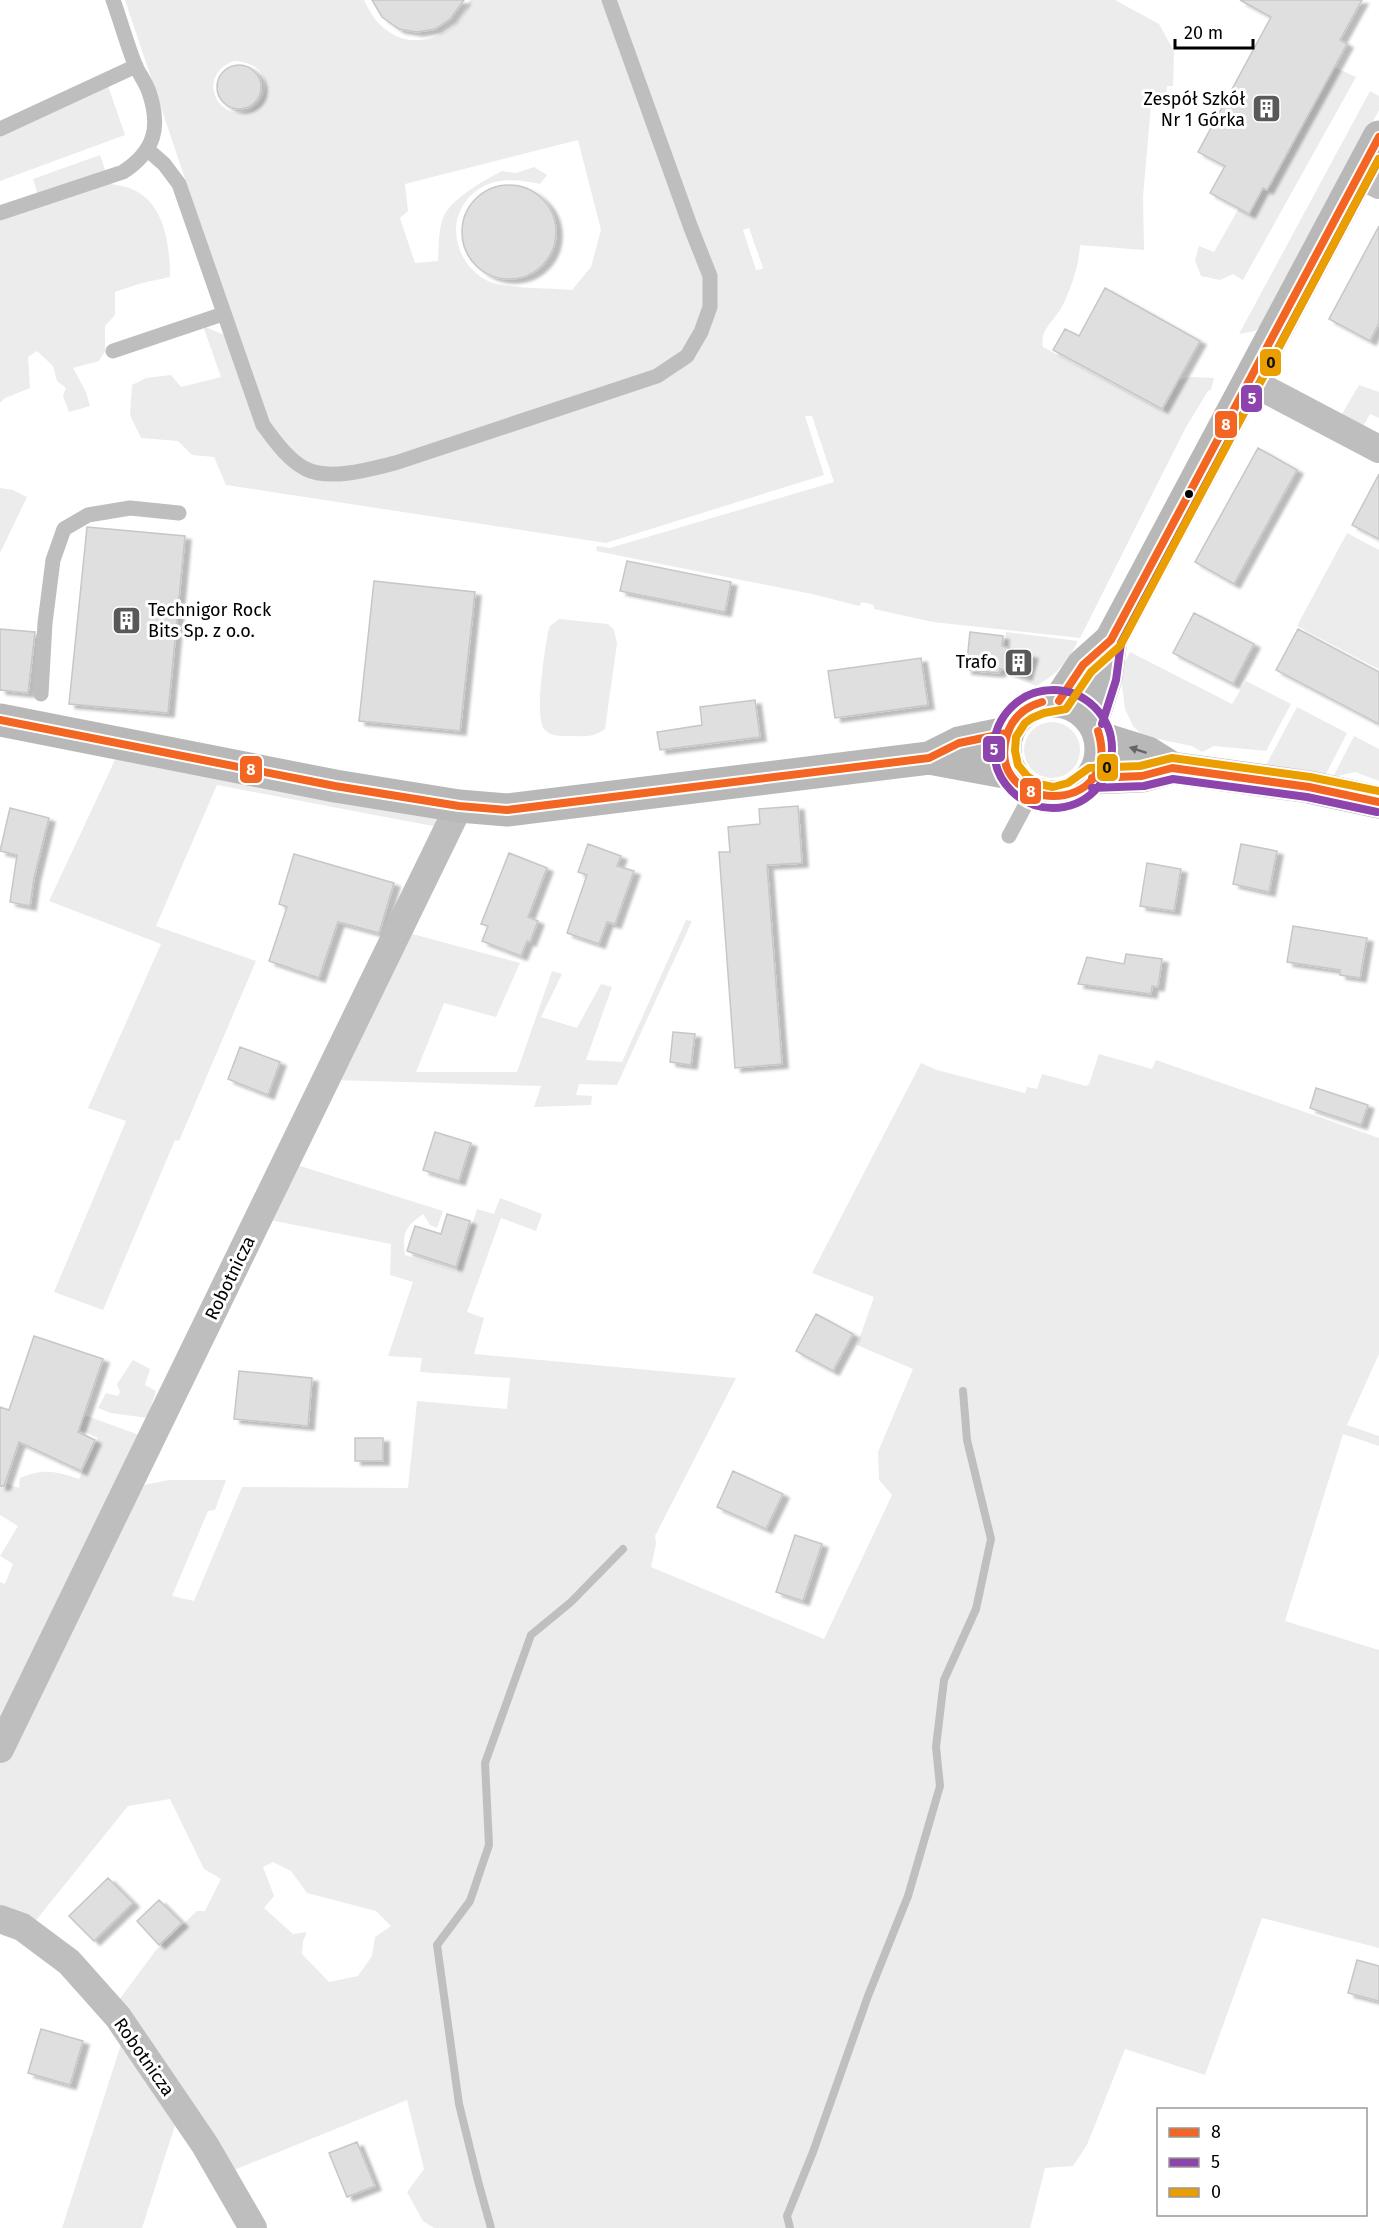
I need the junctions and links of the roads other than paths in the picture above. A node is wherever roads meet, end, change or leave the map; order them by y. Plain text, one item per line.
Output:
1 (113, 0) edge
2 (609, 0) edge
3 (136, 66) junction
4 (0, 129) edge
5 (1379, 137) edge
6 (148, 150) junction
7 (1369, 180) edge
8 (0, 213) edge
9 (223, 314) junction
10 (113, 351) dead end
11 (1248, 380) junction
12 (1379, 449) edge
13 (179, 513) dead end
14 (1111, 640) junction
15 (41, 694) dead end
16 (1059, 701) junction
17 (0, 720) edge
18 (1096, 730) junction
19 (1007, 733) junction
20 (929, 759) junction
21 (1172, 768) junction
22 (1092, 778) junction
23 (1021, 783) junction
24 (1379, 802) edge
25 (459, 806) junction
26 (1009, 836) dead end
27 (0, 1749) edge
28 (0, 1919) edge
29 (253, 2228) edge

1 - 3 lane
2 - 9 lane
3 - 4 lane
3 - 6 lane
5 - 7 street
6 - 8 lane
6 - 9 lane
7 - 11 street
9 - 10 lane
11 - 12 street
11 - 14 street
13 - 15 lane
14 - 16 street
14 - 18 street
16 - 18 street
16 - 19 street
17 - 25 street
21 -> 18 street
18 - 22 street
19 - 20 street
19 - 23 street
20 - 23 street
20 - 25 street
21 - 22 street
21 - 24 street
22 - 23 street
23 - 26 lane
25 - 27 street, Robotnicza
28 - 29 street, Robotnicza

